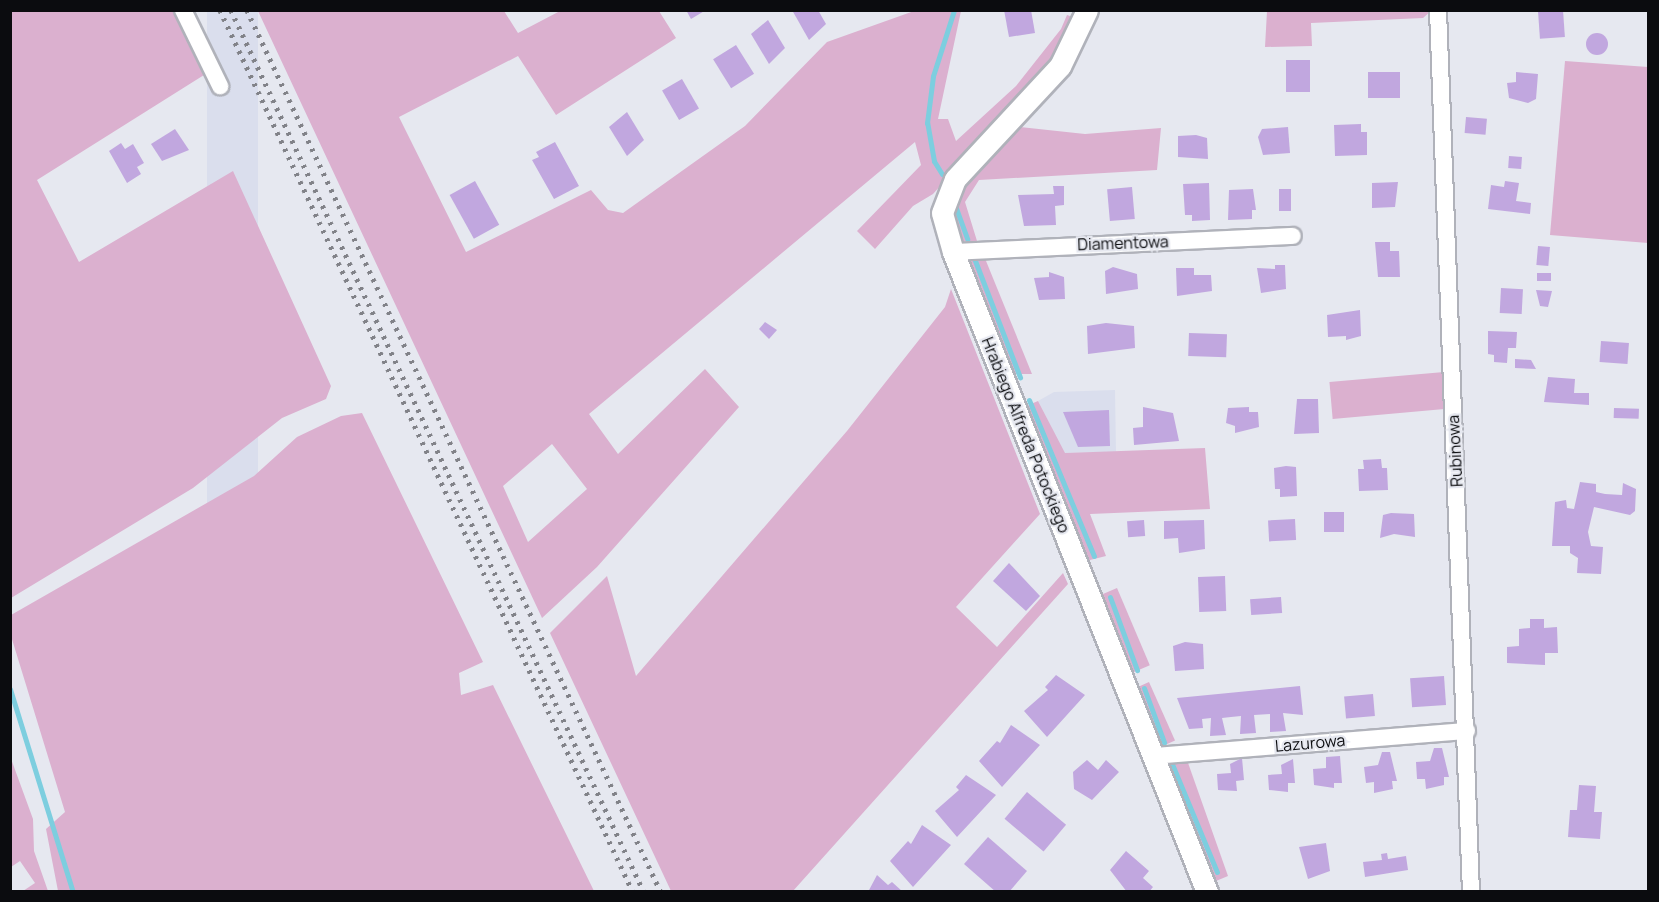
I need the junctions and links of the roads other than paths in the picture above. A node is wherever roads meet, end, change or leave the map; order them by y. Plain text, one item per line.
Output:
1 (183, 10) edge
2 (1087, 10) edge
3 (1438, 10) edge
4 (220, 86) dead end
5 (1293, 236) dead end
6 (953, 252) junction
7 (1467, 731) junction
8 (1154, 756) junction
9 (1207, 891) edge
10 (1471, 891) edge

1 - 4 street
2 - 6 street, Hrabiego Alfreda Potockiego
3 - 7 street, Rubinowa
5 - 6 street, Diamentowa
6 - 8 street, Hrabiego Alfreda Potockiego
7 - 8 street, Lazurowa
7 - 10 street, Rubinowa
8 - 9 street, Hrabiego Alfreda Potockiego

